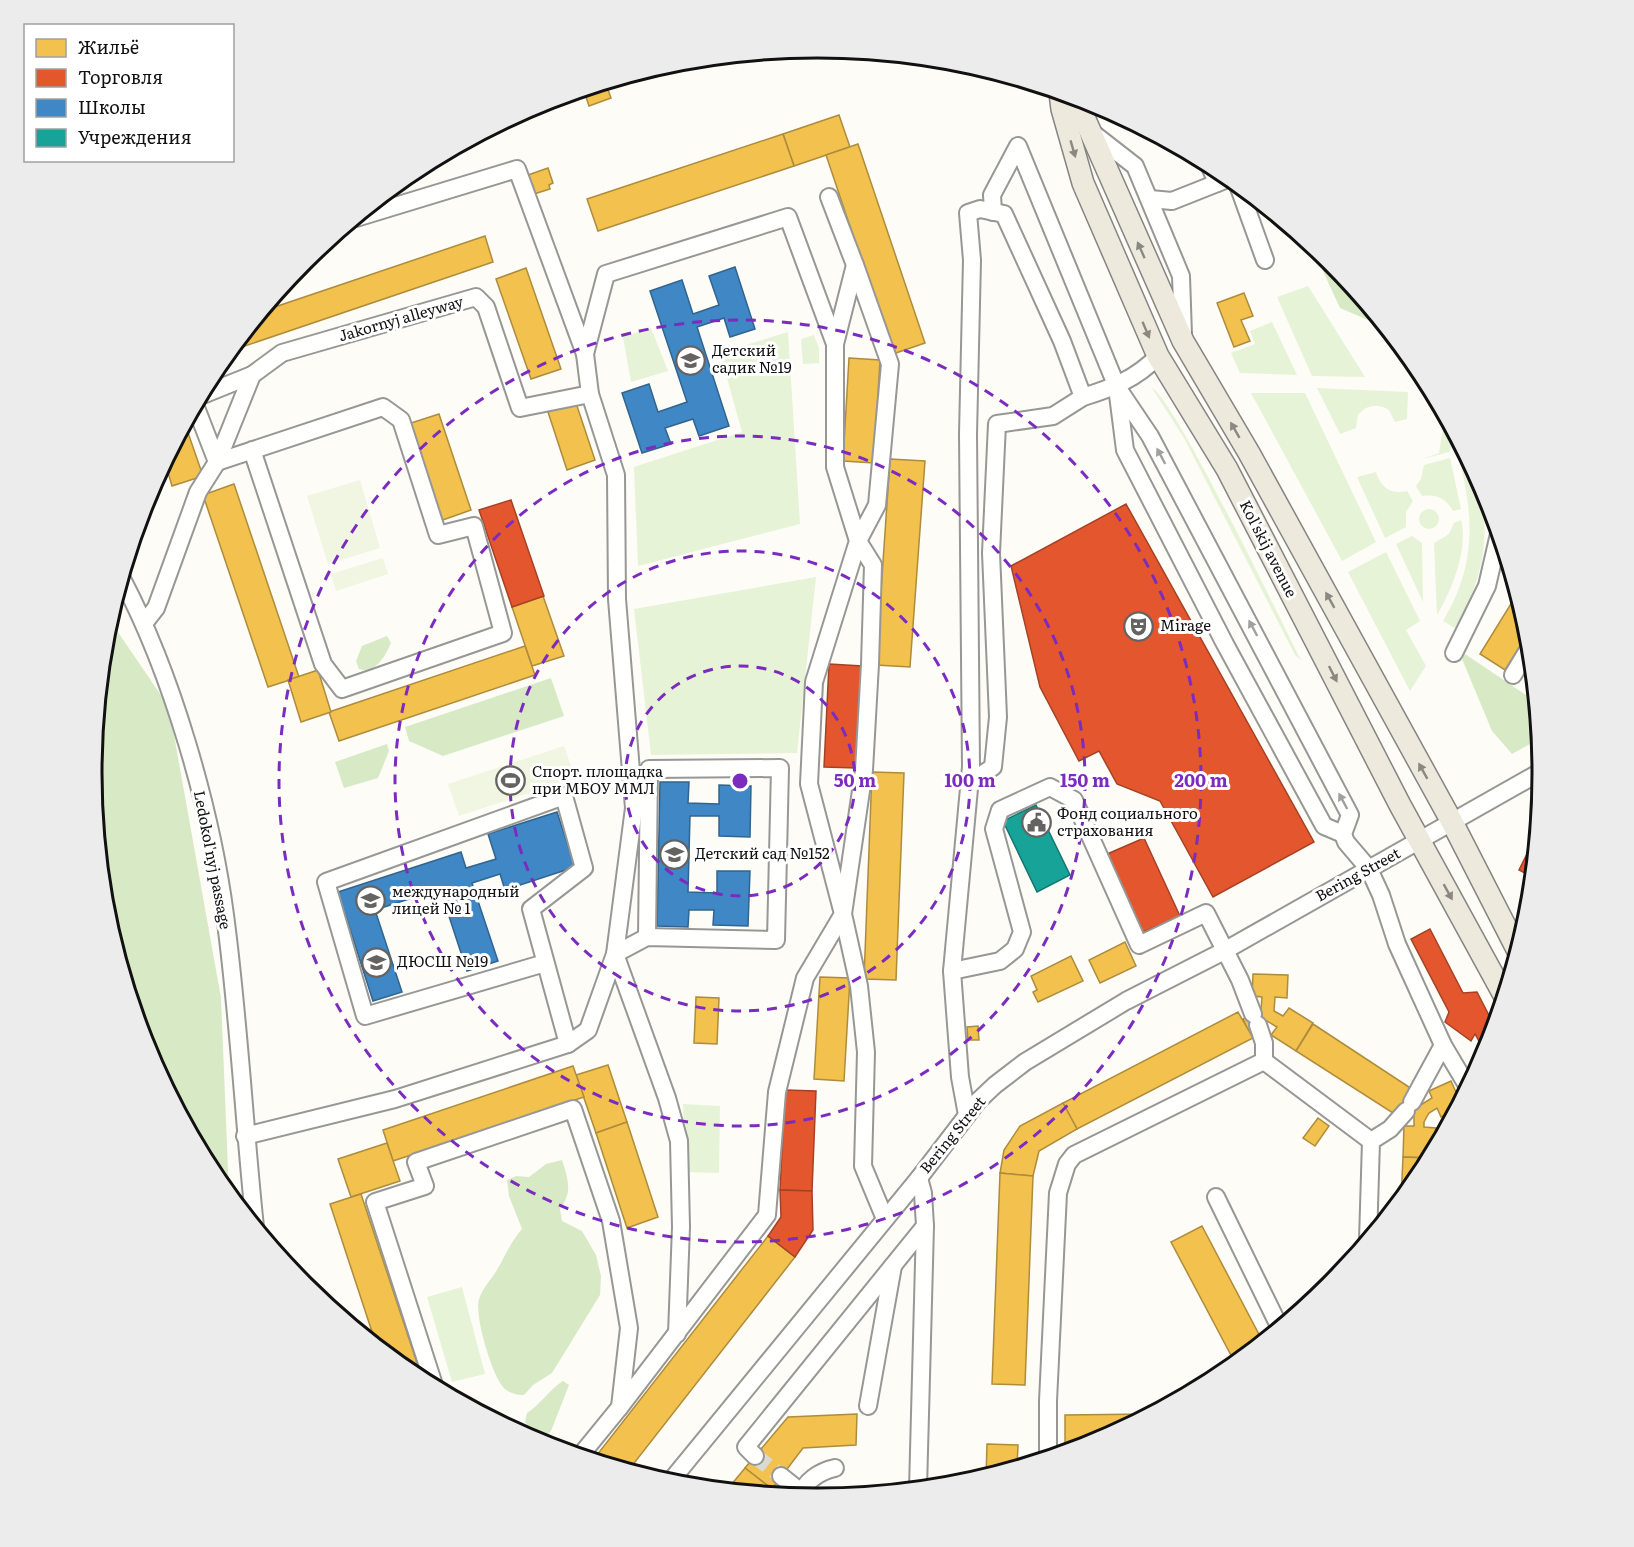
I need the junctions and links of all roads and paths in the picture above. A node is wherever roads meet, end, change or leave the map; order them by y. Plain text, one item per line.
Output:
1 (1061, 101) edge
2 (1080, 109) edge
3 (1089, 131) junction
4 (1107, 176) junction
5 (1083, 183) junction
6 (1219, 183) edge
7 (829, 197) dead end
8 (1150, 199) junction
9 (1243, 200) edge
10 (1172, 201) junction
11 (374, 212) edge
12 (993, 212) junction
13 (1160, 221) junction
14 (1265, 260) dead end
15 (855, 265) junction
16 (1183, 341) junction
17 (835, 344) junction
18 (585, 354) junction
19 (1158, 356) junction
20 (252, 375) junction
21 (1117, 387) junction
22 (213, 391) edge
23 (590, 393) junction
24 (1083, 397) junction
25 (199, 415) edge
26 (252, 450) junction
27 (217, 462) junction
28 (858, 542) junction
29 (1496, 549) edge
30 (126, 587) edge
31 (145, 622) junction
32 (1454, 653) dead end
33 (1523, 660) edge
34 (1513, 675) dead end
35 (1532, 777) edge
36 (971, 782) junction
37 (1452, 822) junction
38 (1343, 834) junction
39 (1420, 840) junction
40 (1369, 869) junction
41 (843, 914) junction
42 (647, 937) junction
43 (1512, 940) edge
44 (1224, 951) junction
45 (615, 954) junction
46 (545, 963) junction
47 (952, 971) junction
48 (1499, 986) edge
49 (568, 1044) junction
50 (1443, 1045) junction
51 (1264, 1061) junction
52 (1463, 1079) edge
53 (967, 1115) junction
54 (245, 1136) junction
55 (1371, 1141) junction
56 (919, 1178) junction
57 (1216, 1197) dead end
58 (253, 1213) edge
59 (885, 1219) junction
60 (925, 1226) junction
61 (1368, 1228) edge
62 (893, 1265) junction
63 (1276, 1321) edge
64 (676, 1334) junction
65 (431, 1375) edge
66 (868, 1406) dead end
67 (620, 1407) junction
68 (585, 1450) edge
69 (1048, 1451) edge
70 (755, 1456) dead end
71 (835, 1468) dead end
72 (676, 1475) edge
73 (781, 1476) tunnel mouth
74 (918, 1481) edge
75 (792, 1487) edge
76 (807, 1488) edge

1 -> 5 main road, Kol'skij avenue
2 - 3 main road, Kol'skij avenue
3 - 4 main road, Kol'skij avenue
3 - 8 street
4 - 5 main road
16 -> 4 main road, Kol'skij avenue
5 -> 19 main road, Kol'skij avenue
6 - 10 street
7 - 15 street
8 - 10 street
8 - 13 street
9 - 14 street
10 - 13 street
11 - 18 street
12 - 21 street
12 - 24 street
12 - 36 street
13 - 16 street
15 - 17 street
15 - 28 street
37 -> 16 main road, Kol'skij avenue
17 - 18 street
17 - 28 street
18 - 23 street
19 - 21 street
19 -> 39 main road, Kol'skij avenue
20 - 22 street
20 - 23 street, Jakornyj alleyway
20 - 27 street
21 - 24 street
38 -> 21 street
21 - 38 street
23 - 45 street
24 - 36 street
25 - 27 street
26 - 26 street
26 - 27 street
27 - 31 street
28 - 41 street
28 - 41 street
29 - 32 street
30 - 31 street, Ledokol'nyj passage
31 - 54 street, Ledokol'nyj passage
33 - 34 street
35 - 37 street, Bering Street
36 - 47 street
37 - 39 street, Bering Street
37 - 43 main road, Kol'skij avenue
38 - 40 street
39 - 40 street, Bering Street
39 -> 48 main road, Kol'skij avenue
40 - 44 street, Bering Street
40 - 50 street
41 - 59 street
41 - 64 street
42 - 42 street
42 - 45 street
44 - 47 street
44 - 51 street
44 - 53 street, Bering Street
45 - 49 street
45 - 64 street
46 - 46 street
46 - 49 street
47 - 53 street
49 - 54 street
50 - 52 street
50 - 55 street
51 - 55 street
51 - 69 street
53 - 56 street, Bering Street
54 - 58 street, Ledokol'nyj passage
55 - 61 street
56 - 59 street, Bering Street
56 - 60 street
57 - 63 street
59 - 72 street, Bering Street
60 - 62 street
60 - 74 street
62 - 66 street
62 - 70 street
64 - 67 street
65 - 67 street
67 - 68 street
71 - 76 street
73 - 75 street

